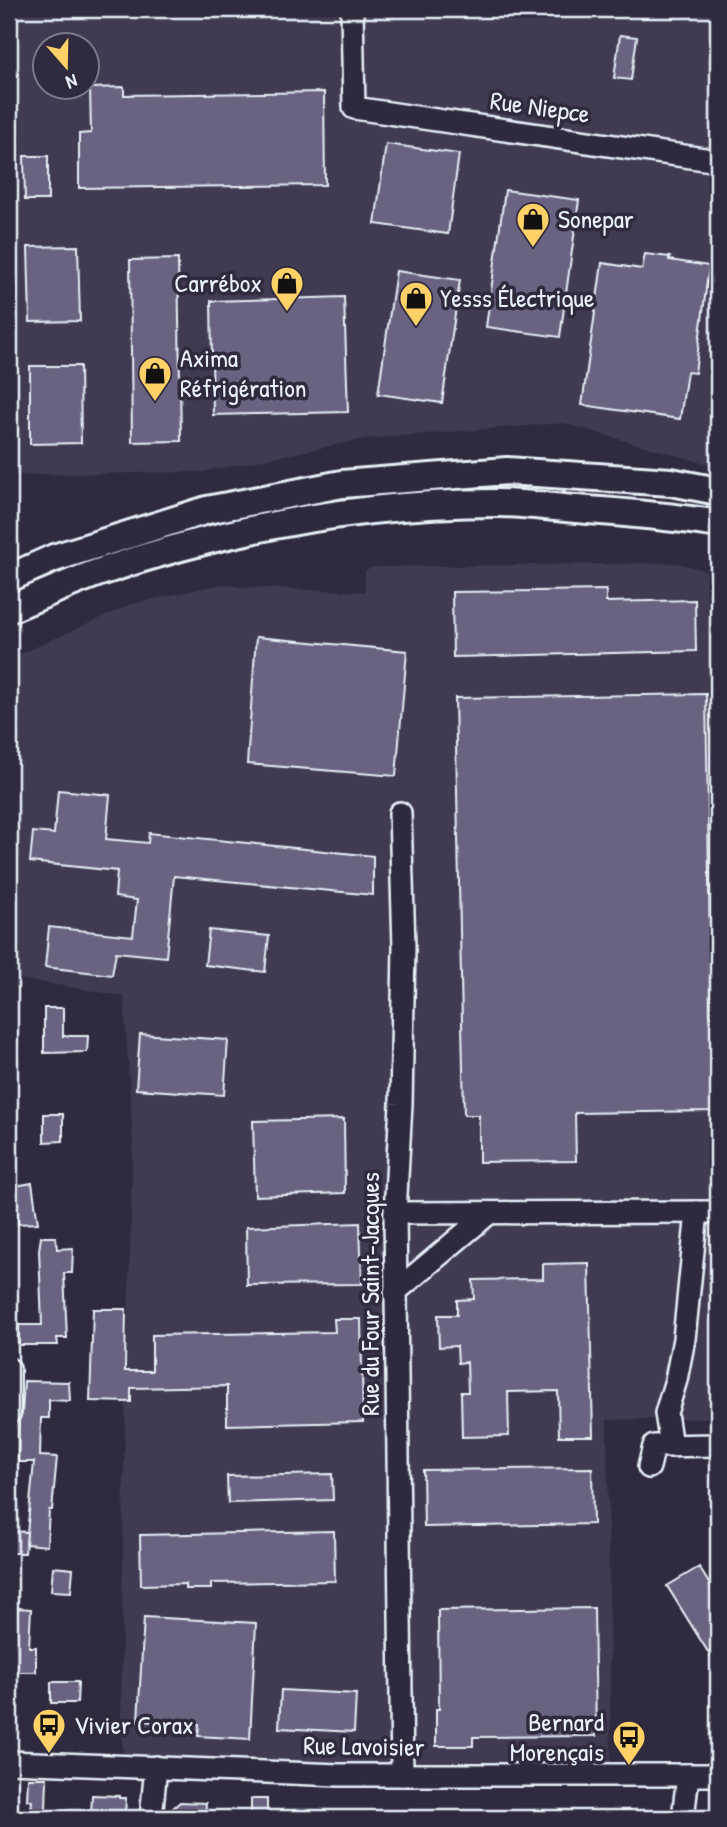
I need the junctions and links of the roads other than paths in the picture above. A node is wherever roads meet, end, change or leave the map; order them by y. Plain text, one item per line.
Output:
1 (352, 9) edge
2 (718, 161) edge
3 (718, 492) edge
4 (718, 524) edge
5 (9, 578) edge
6 (9, 608) edge
7 (400, 813) dead end
8 (708, 1212) edge
9 (395, 1213) junction
10 (489, 1213) junction
11 (396, 1292) junction
12 (9, 1369) edge
13 (9, 1413) edge
14 (718, 1445) edge
15 (671, 1446) junction
16 (649, 1467) dead end
17 (9, 1762) edge
18 (156, 1767) junction
19 (402, 1775) junction
20 (688, 1775) junction
21 (718, 1775) edge
22 (151, 1818) edge
23 (683, 1818) edge

1 - 2 street, Rue Niepce
3 - 5 main road
4 - 6 main road
7 - 9 street, Rue du Four Saint-Jacques
8 - 10 street
8 - 15 street
9 - 10 street
9 - 11 street, Rue du Four Saint-Jacques
10 - 11 street
11 - 19 street, Rue du Four Saint-Jacques
12 - 13 street
14 - 15 street
15 - 16 street
17 - 18 street, Rue Lavoisier
18 - 19 street, Rue Lavoisier
18 - 22 street
19 - 20 street, Rue Lavoisier
20 - 21 street, Rue Lavoisier
20 - 23 street

